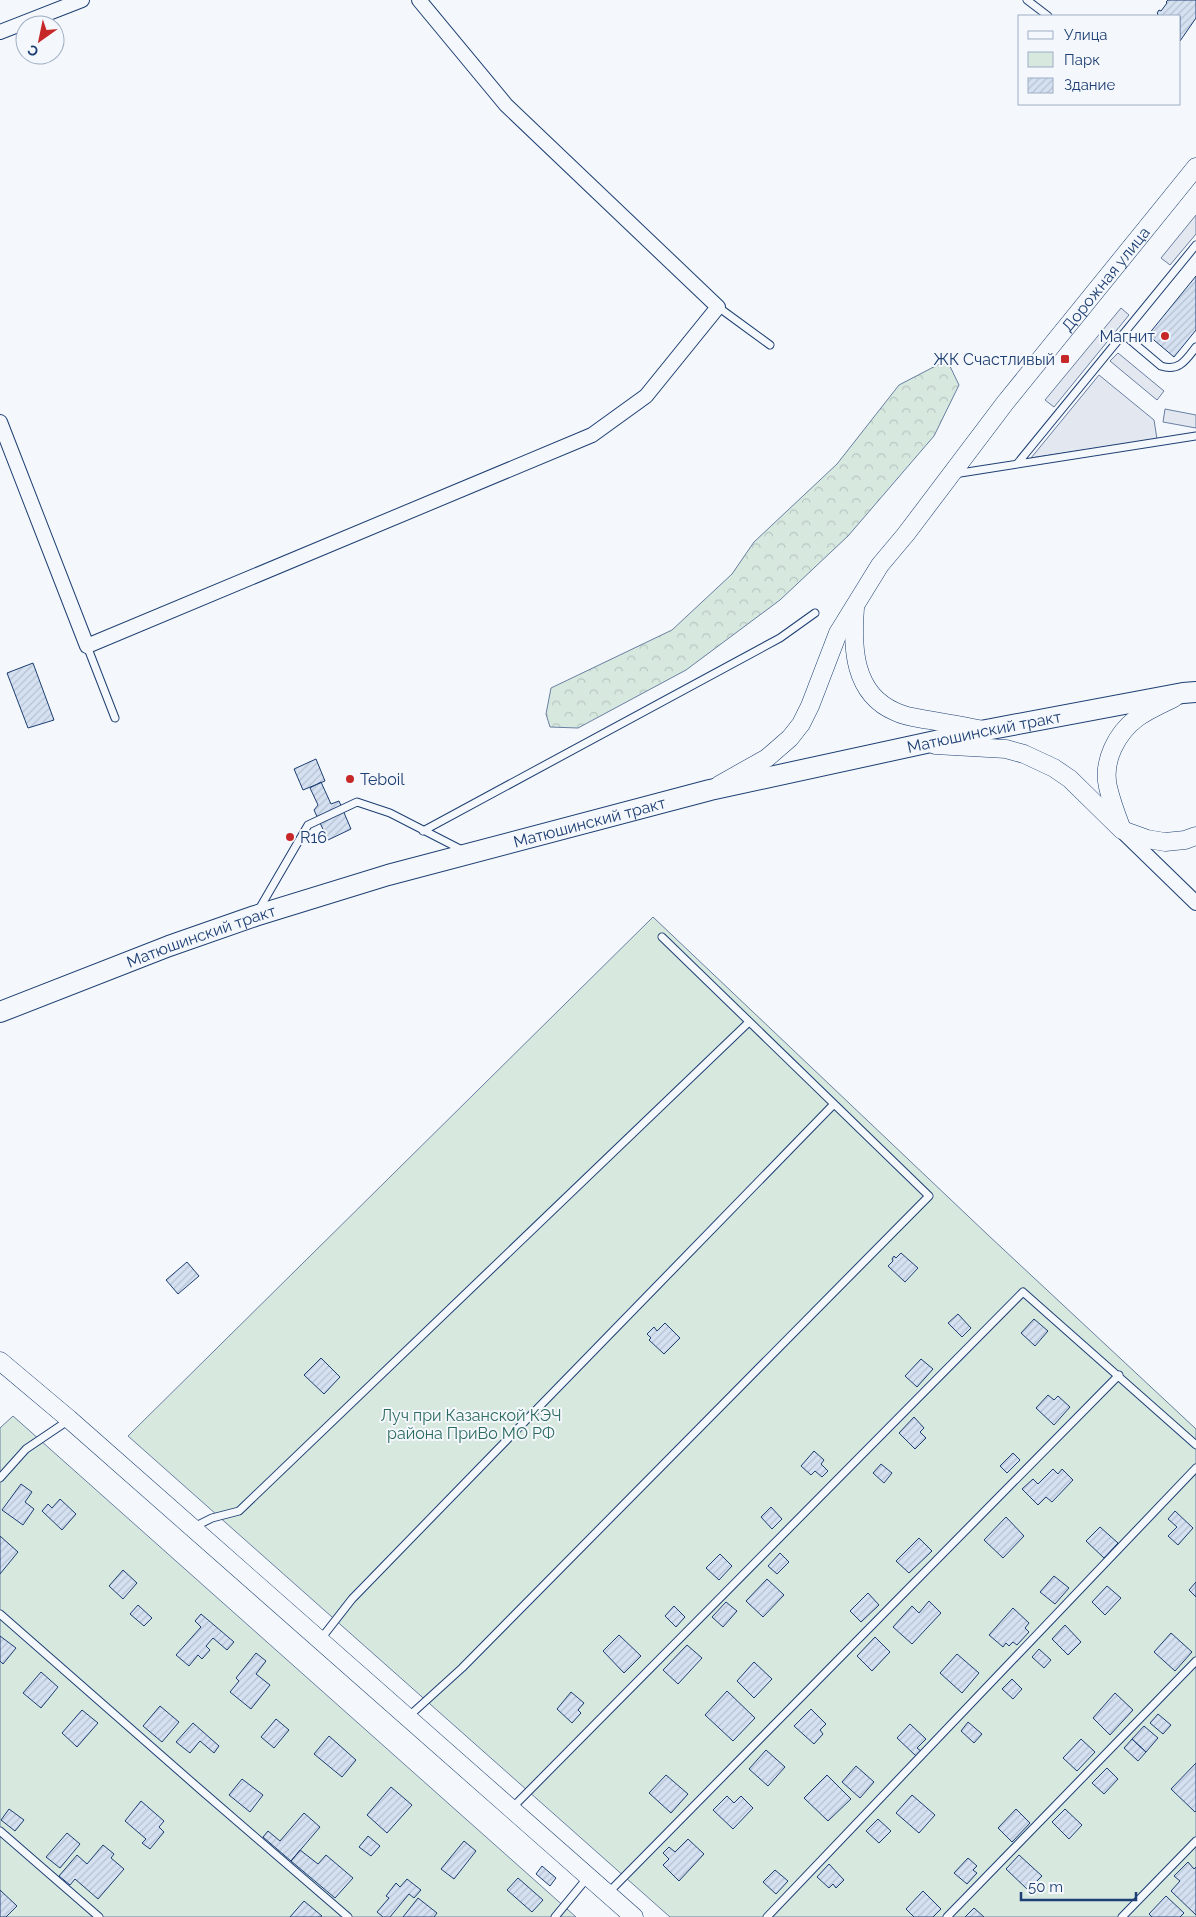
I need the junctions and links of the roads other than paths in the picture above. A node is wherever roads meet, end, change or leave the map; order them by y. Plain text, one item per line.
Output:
1 (82, 0) edge
2 (419, 0) edge
3 (1027, 0) edge
4 (1047, 15) edge
5 (0, 32) edge
6 (1196, 167) edge
7 (1196, 245) edge
8 (718, 307) junction
9 (1123, 334) junction
10 (770, 345) dead end
11 (1196, 347) edge
12 (0, 422) edge
13 (1196, 436) edge
14 (1017, 464) junction
15 (952, 474) junction
16 (855, 607) junction
17 (815, 613) dead end
18 (86, 646) junction
19 (1190, 693) edge
20 (115, 718) dead end
21 (986, 730) junction
22 (922, 744) junction
23 (710, 790) junction
24 (1122, 830) junction
25 (423, 831) junction
26 (1196, 836) edge
27 (469, 853) junction
28 (1196, 903) edge
29 (255, 916) junction
30 (662, 937) dead end
31 (0, 1012) edge
32 (749, 1022) junction
33 (834, 1104) junction
34 (0, 1361) edge
35 (1119, 1375) junction
36 (69, 1419) junction
37 (1196, 1445) edge
38 (1196, 1468) edge
39 (0, 1478) edge
40 (192, 1528) junction
41 (0, 1614) edge
42 (320, 1640) junction
43 (1196, 1661) edge
44 (408, 1717) junction
45 (511, 1808) junction
46 (0, 1831) edge
47 (1196, 1841) edge
48 (588, 1876) junction
49 (607, 1893) junction
50 (99, 1917) edge
51 (348, 1917) edge
52 (554, 1917) edge
53 (634, 1917) edge
54 (767, 1917) edge
55 (947, 1917) edge
56 (1122, 1917) edge

1 - 5 street
2 - 8 street
3 - 4 lane
6 - 15 street, Дорожная улица
7 - 9 lane
8 - 10 lane
8 - 18 street
9 - 11 lane
9 - 14 lane
12 - 18 street
13 - 14 lane
14 - 15 lane
15 - 16 street, Дорожная улица
16 - 21 street
16 - 23 street, Дорожная улица
17 - 25 lane
18 - 20 lane
19 - 21 main road, Матюшинский тракт
19 - 24 street
21 - 22 main road, Матюшинский тракт
22 - 23 main road, Матюшинский тракт
22 - 24 street
23 - 27 main road, Матюшинский тракт
24 - 26 street
24 - 28 street
25 - 27 lane
25 - 29 lane
27 - 29 main road, Матюшинский тракт
29 - 31 main road, Матюшинский тракт
30 - 32 lane
32 - 33 lane
32 - 40 lane
33 - 42 lane
33 - 44 lane
34 - 36 street
35 - 37 lane
35 - 45 lane
35 - 49 lane
36 - 39 lane
36 - 40 street
38 - 54 lane
40 - 42 street
41 - 51 lane
42 - 44 street
43 - 55 lane
44 - 45 street
45 - 48 street
46 - 50 lane
47 - 56 lane
48 - 49 street
48 - 52 lane
49 - 53 street

